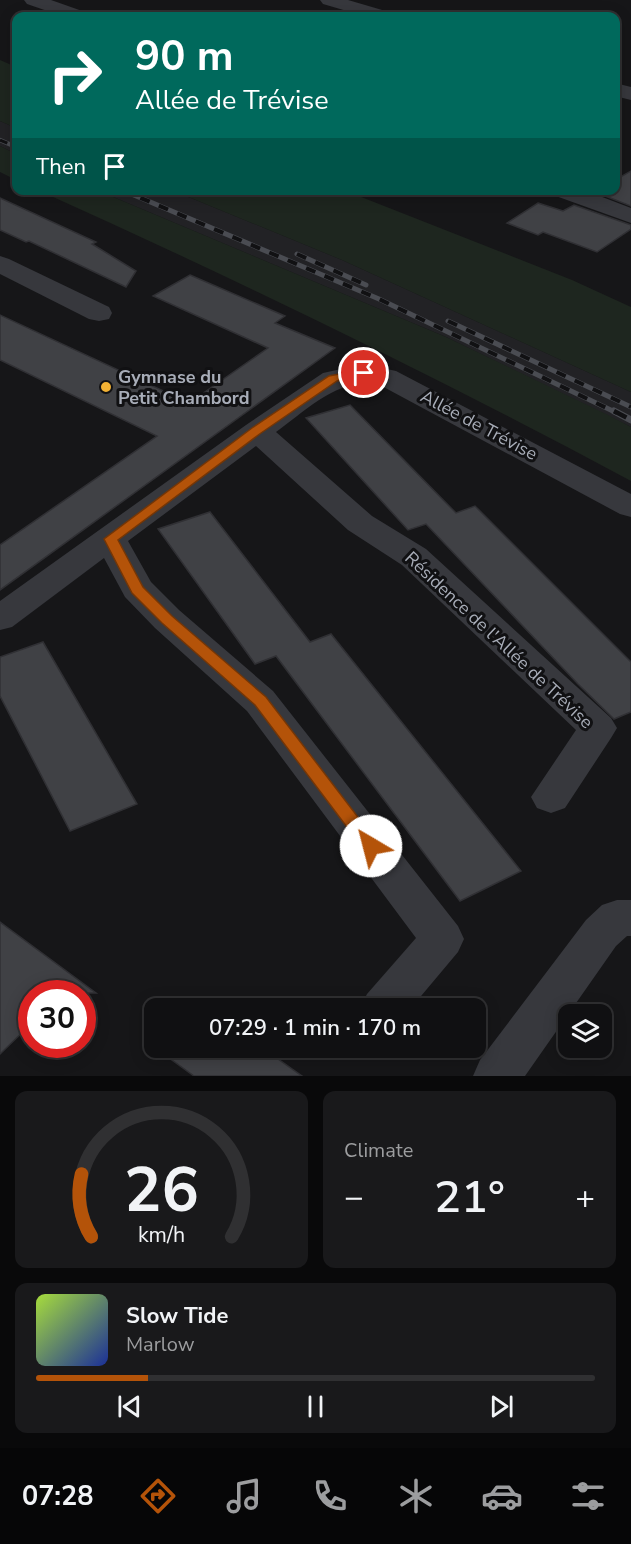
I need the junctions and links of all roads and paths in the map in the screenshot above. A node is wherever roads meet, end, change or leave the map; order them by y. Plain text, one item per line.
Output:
1 (33, 0) edge
2 (329, 0) edge
3 (67, 12) edge
4 (369, 12) edge
5 (574, 195) edge
6 (631, 216) edge
7 (6, 275) edge
8 (99, 314) dead end
9 (257, 431) junction
10 (631, 507) edge
11 (111, 539) junction
12 (0, 618) edge
13 (551, 797) dead end
14 (626, 911) edge
15 (392, 998) edge
16 (497, 1076) edge

1 - 3 street
2 - 4 street
5 - 6 street
7 - 8 street
9 - 10 street, Allée de Trévise
9 - 11 street, Allée de Trévise
9 - 13 street, Résidence de l'Allée de Trévise
11 - 12 street, Allée de Trévise
11 - 15 street
14 - 16 street

